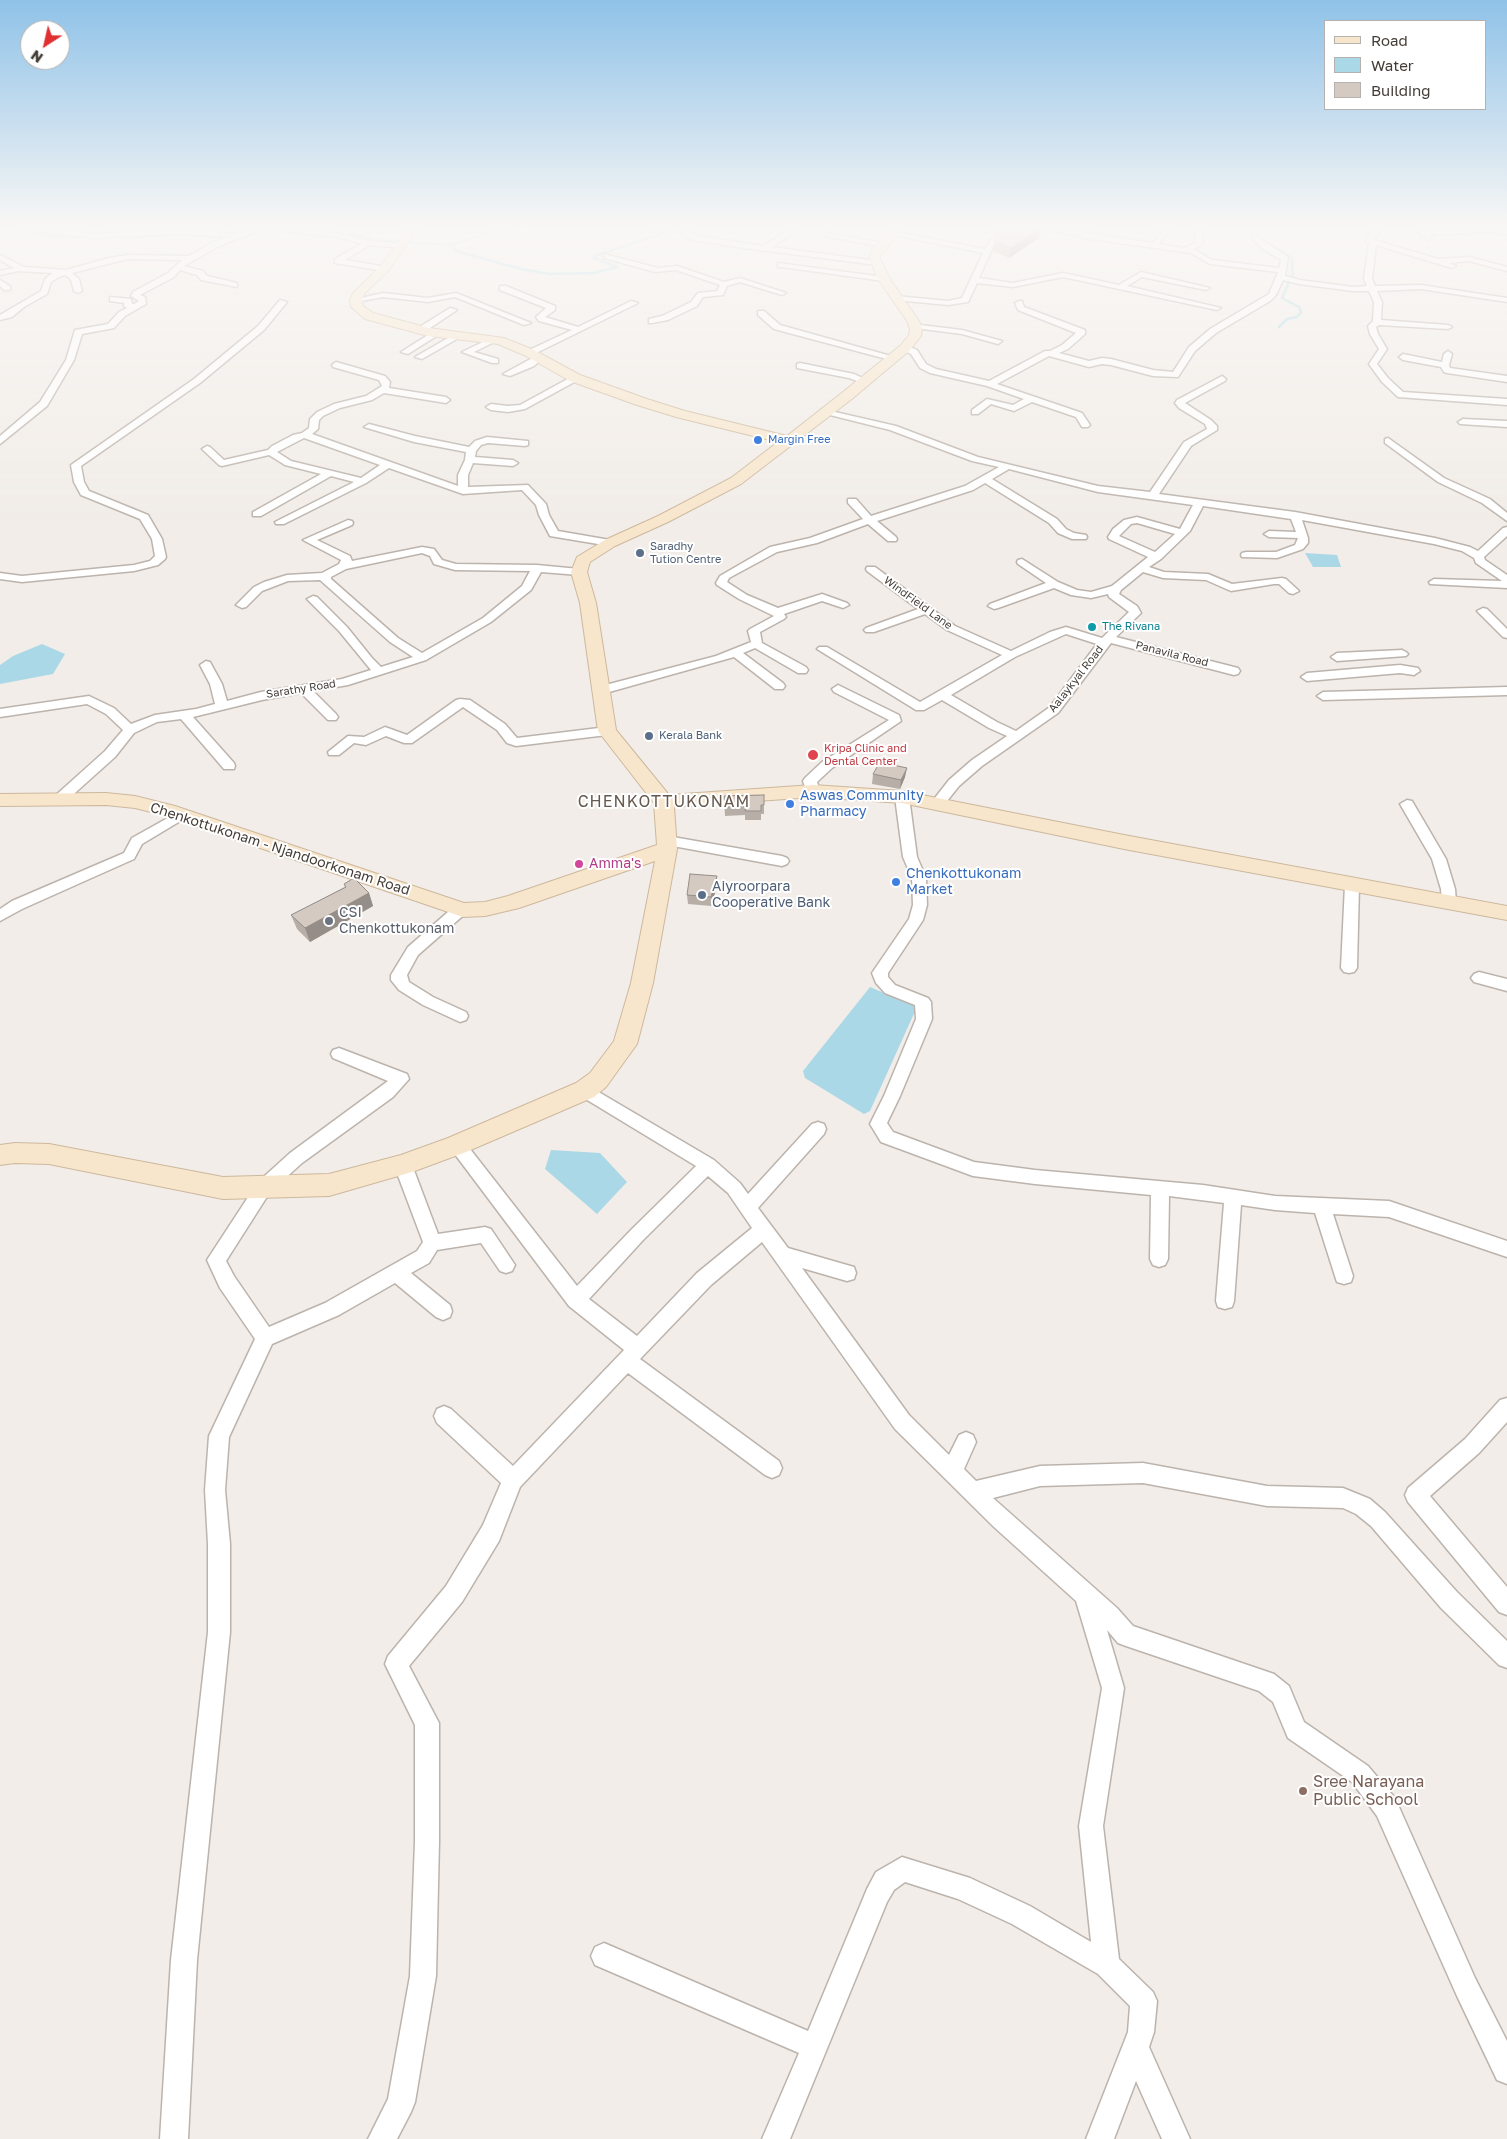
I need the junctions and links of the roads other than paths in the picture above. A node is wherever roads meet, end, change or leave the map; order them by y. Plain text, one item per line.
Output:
1 (915, 326) edge
2 (108, 327) edge
3 (262, 327) edge
4 (409, 327) edge
5 (426, 327) edge
6 (571, 327) edge
7 (583, 327) edge
8 (777, 327) edge
9 (921, 327) edge
10 (1067, 327) edge
11 (1220, 327) edge
12 (1372, 327) edge
13 (1434, 327) edge
14 (1448, 328) dead end
15 (578, 329) junction
16 (421, 330) junction
17 (438, 333) junction
18 (458, 336) junction
19 (491, 340) junction
20 (998, 341) dead end
21 (1065, 346) junction
22 (1074, 349) dead end
23 (405, 352) dead end
24 (1051, 354) junction
25 (1448, 354) dead end
26 (534, 355) junction
27 (1090, 355) dead end
28 (419, 357) dead end
29 (1403, 357) dead end
30 (495, 361) dead end
31 (1102, 361) junction
32 (883, 363) junction
33 (1445, 365) junction
34 (336, 366) dead end
35 (800, 366) dead end
36 (507, 374) dead end
37 (575, 378) junction
38 (1222, 379) dead end
39 (1507, 379) edge
40 (990, 384) junction
41 (383, 390) junction
42 (1030, 398) junction
43 (446, 400) dead end
44 (1507, 402) edge
45 (491, 407) dead end
46 (826, 411) junction
47 (975, 412) dead end
48 (1464, 422) dead end
49 (1507, 424) edge
50 (1085, 425) dead end
51 (369, 427) dead end
52 (305, 435) junction
53 (788, 440) junction
54 (0, 441) edge
55 (1388, 441) dead end
56 (525, 442) dead end
57 (207, 449) dead end
58 (271, 452) junction
59 (470, 455) junction
60 (514, 463) dead end
61 (389, 464) junction
62 (1008, 466) junction
63 (329, 473) junction
64 (986, 479) junction
65 (363, 481) junction
66 (464, 490) junction
67 (1152, 496) junction
68 (852, 501) dead end
69 (1200, 504) junction
70 (257, 514) dead end
71 (1295, 515) junction
72 (1507, 518) edge
73 (869, 520) junction
74 (280, 522) dead end
75 (348, 523) dead end
76 (1507, 530) edge
77 (1182, 533) junction
78 (1270, 534) dead end
79 (1302, 534) junction
80 (1082, 537) dead end
81 (892, 539) dead end
82 (610, 543) junction
83 (1246, 555) dead end
84 (1479, 556) junction
85 (1157, 557) junction
86 (1022, 562) dead end
87 (343, 566) junction
88 (537, 568) junction
89 (1142, 568) junction
90 (871, 570) dead end
91 (579, 572) junction
92 (0, 576) edge
93 (326, 576) junction
94 (1507, 580) edge
95 (1434, 582) dead end
96 (1054, 584) junction
97 (1507, 585) edge
98 (1293, 591) dead end
99 (1110, 592) junction
100 (312, 599) dead end
101 (242, 605) dead end
102 (843, 605) dead end
103 (994, 606) dead end
104 (926, 610) junction
105 (1483, 611) dead end
106 (777, 612) junction
107 (870, 630) dead end
108 (1505, 630) edge
109 (1106, 641) junction
110 (756, 644) junction
111 (824, 649) dead end
112 (1399, 650) joint
113 (736, 653) junction
114 (1011, 655) junction
115 (1337, 657) dead end
116 (422, 658) junction
117 (206, 665) dead end
118 (802, 670) dead end
119 (379, 671) junction
120 (1234, 671) dead end
121 (1414, 671) junction
122 (1306, 677) dead end
123 (779, 686) dead end
124 (838, 689) dead end
125 (304, 690) junction
126 (602, 690) junction
127 (1507, 691) edge
128 (942, 694) junction
129 (1431, 694) junction
130 (1323, 696) dead end
131 (222, 706) junction
132 (0, 713) edge
133 (184, 715) junction
134 (332, 717) dead end
135 (130, 730) junction
136 (607, 731) junction
137 (1017, 736) junction
138 (334, 752) dead end
139 (229, 766) dead end
140 (813, 791) junction
141 (902, 797) junction
142 (62, 798) junction
143 (0, 800) edge
144 (664, 802) junction
145 (938, 803) junction
146 (1406, 804) dead end
147 (182, 814) junction
148 (667, 845) junction
149 (782, 862) dead end
150 (1352, 885) junction
151 (1449, 902) junction
152 (461, 909) junction
153 (1507, 913) edge
154 (0, 916) edge
155 (1349, 968) dead end
156 (1478, 978) dead end
157 (1507, 985) edge
158 (460, 1016) dead end
159 (339, 1054) dead end
160 (585, 1090) junction
161 (818, 1129) dead end
162 (457, 1146) junction
163 (0, 1155) edge
164 (708, 1164) junction
165 (403, 1165) junction
166 (264, 1187) junction
167 (1160, 1188) junction
168 (1233, 1196) junction
169 (1321, 1205) junction
170 (747, 1208) junction
171 (763, 1230) junction
172 (432, 1243) junction
173 (1507, 1249) edge
174 (780, 1254) junction
175 (1159, 1259) dead end
176 (506, 1265) dead end
177 (397, 1273) junction
178 (847, 1273) dead end
179 (1344, 1276) dead end
180 (576, 1300) junction
181 (1225, 1301) dead end
182 (443, 1311) dead end
183 (265, 1338) junction
184 (632, 1355) junction
185 (1507, 1407) edge
186 (444, 1416) dead end
187 (966, 1442) dead end
188 (772, 1468) dead end
189 (952, 1471) junction
190 (513, 1480) junction
191 (974, 1492) junction
192 (1086, 1595) junction
193 (1507, 1604) edge
194 (1507, 1657) edge
195 (604, 1956) dead end
196 (1107, 1965) junction
197 (815, 2047) junction
198 (1135, 2048) junction
199 (1507, 2070) edge
200 (174, 2139) edge
201 (382, 2139) edge
202 (776, 2139) edge
203 (1100, 2139) edge
204 (1176, 2139) edge

1 - 32 main road
2 - 54 street
3 - 92 street
4 - 16 main road
5 - 16 street
6 - 15 street
7 - 15 street
8 - 32 street
9 - 20 street
10 - 21 street
11 - 31 street
12 - 44 street
13 - 14 street
15 - 26 street
16 - 17 main road
17 - 18 main road
17 - 23 street
18 - 19 main road
18 - 28 street
19 - 26 main road
19 - 30 street
21 - 22 street
21 - 24 street
24 - 31 street
24 - 40 street
25 - 33 street
26 - 36 street
26 - 37 main road
27 - 31 street
29 - 33 street
32 - 35 street
32 - 40 street
32 - 46 main road
33 - 39 street
34 - 41 street
37 - 45 street
37 - 53 main road
38 - 67 street
40 - 42 street
41 - 43 street
41 - 52 street
42 - 47 street
42 - 50 street
46 - 53 main road
46 - 62 street
48 - 49 street
51 - 59 street
52 - 58 street
52 - 61 street
53 - 82 main road
55 - 72 street
56 - 59 street
57 - 58 street
58 - 63 street
59 - 60 street
59 - 66 street
61 - 65 street
61 - 66 street
62 - 64 street
62 - 67 street
63 - 65 street
63 - 70 street
64 - 73 street
64 - 80 street
65 - 74 street
66 - 82 street
67 - 69 street
68 - 73 street
69 - 71 street
69 - 77 street
71 - 79 street
71 - 84 street
73 - 81 street
73 - 106 street
75 - 87 street
76 - 84 street
77 - 85 street
77 - 85 street
78 - 79 street
79 - 83 street
82 - 91 main road
84 - 94 street
85 - 89 street
86 - 96 street
87 - 88 street
87 - 93 street
88 - 91 street
88 - 116 street, Sarathy Road
89 - 98 street
89 - 99 street
90 - 104 street, WindField Lane
91 - 126 main road
93 - 101 street
93 - 116 street
95 - 97 street
96 - 99 street
96 - 103 street
99 - 109 street, Aalaykyal Road
100 - 119 street
102 - 106 street
104 - 107 street
104 - 114 street, WindField Lane
105 - 108 street
106 - 110 street
109 - 114 street
109 - 120 street, Panavila Road
109 - 137 street, Aalaykyal Road
110 - 113 street
110 - 118 street
111 - 128 street
112 - 115 street
112 - 121 street
113 - 123 street
113 - 126 street
114 - 128 street
116 - 119 street, Sarathy Road
117 - 131 street
119 - 125 street, Sarathy Road
121 - 122 street
121 - 129 street
124 - 140 street
125 - 131 street, Sarathy Road
125 - 134 street
126 - 136 main road
127 - 129 street
128 - 137 street
129 - 130 street
131 - 133 street, Sarathy Road
132 - 135 street
133 - 135 street, Sarathy Road
133 - 139 street
135 - 142 street, Sarathy Road
136 - 138 street
136 - 144 main road
137 - 145 street, Aalaykyal Road
140 - 141 main road
140 - 144 main road
141 - 145 main road
141 - 167 street
142 - 143 main road, Chenkottukonam - Njandoorkonam Road
142 - 147 main road, Chenkottukonam - Njandoorkonam Road
144 - 148 main road
145 - 150 main road
146 - 151 street
147 - 152 main road, Chenkottukonam - Njandoorkonam Road
147 - 154 street
148 - 149 street
148 - 152 main road, Chenkottukonam - Njandoorkonam Road
148 - 160 main road
150 - 151 main road
150 - 155 street
151 - 153 main road
152 - 158 street
156 - 157 street
159 - 166 street
160 - 162 main road
160 - 164 street
161 - 170 street
162 - 165 main road
162 - 180 street
163 - 166 main road
164 - 170 street
164 - 180 street
165 - 166 main road
165 - 172 street
166 - 183 street
167 - 168 street
167 - 175 street
168 - 169 street
168 - 181 street
169 - 173 street
169 - 179 street
170 - 171 street
171 - 174 street
171 - 184 street
172 - 176 street
172 - 177 street
174 - 178 street
174 - 189 street
177 - 182 street
177 - 183 street
180 - 184 street
183 - 200 street
184 - 188 street
184 - 190 street
185 - 193 street
186 - 190 street
187 - 189 street
189 - 191 street
190 - 201 street
191 - 192 street
191 - 194 street
192 - 196 street
192 - 199 street
195 - 197 street
196 - 197 street
196 - 198 street
197 - 202 street
198 - 203 street
198 - 204 street

